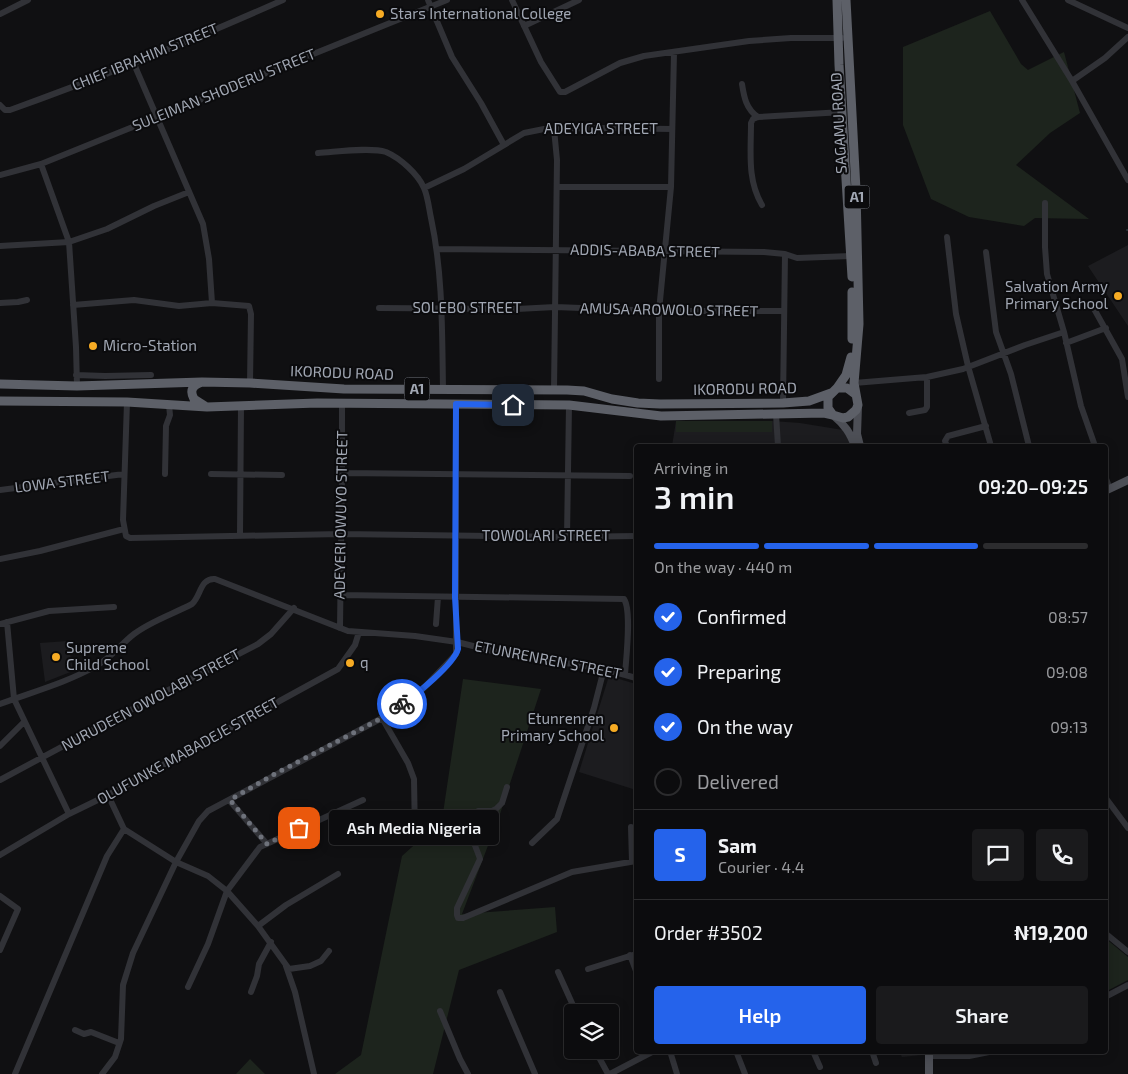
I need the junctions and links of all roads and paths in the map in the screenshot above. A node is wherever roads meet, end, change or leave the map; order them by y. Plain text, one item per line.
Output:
1 (28, 0) edge
2 (283, 0) edge
3 (447, 0) edge
4 (512, 0) edge
5 (579, 0) edge
6 (837, 0) edge
7 (846, 0) edge
8 (1022, 0) edge
9 (1068, 0) edge
10 (429, 4) edge
11 (0, 14) edge
12 (524, 26) junction
13 (1128, 28) edge
14 (843, 38) junction
15 (1127, 40) edge
16 (674, 52) junction
17 (134, 64) junction
18 (1072, 81) junction
19 (742, 84) dead end
20 (0, 105) edge
21 (843, 112) junction
22 (158, 117) junction
23 (758, 117) junction
24 (554, 129) junction
25 (672, 130) junction
26 (504, 145) junction
27 (318, 153) dead end
28 (41, 164) junction
29 (0, 175) edge
30 (851, 175) junction
31 (1128, 180) edge
32 (557, 187) junction
33 (671, 187) junction
34 (424, 188) junction
35 (189, 192) junction
36 (1045, 203) dead end
37 (762, 205) dead end
38 (947, 237) dead end
39 (69, 242) junction
40 (0, 246) edge
41 (438, 249) junction
42 (555, 249) junction
43 (665, 252) junction
44 (986, 252) dead end
45 (785, 254) junction
46 (852, 256) junction
47 (27, 300) dead end
48 (0, 303) edge
49 (212, 303) junction
50 (73, 305) junction
51 (1093, 307) dead end
52 (379, 308) dead end
53 (442, 308) junction
54 (555, 308) junction
55 (659, 311) junction
56 (784, 311) junction
57 (1106, 328) junction
58 (1064, 332) junction
59 (1066, 344) junction
60 (1003, 353) junction
61 (968, 366) junction
62 (152, 374) dead end
63 (76, 375) junction
64 (927, 377) junction
65 (660, 379) dead end
66 (202, 382) junction
67 (250, 383) junction
68 (854, 383) junction
69 (0, 384) edge
70 (77, 386) junction
71 (444, 389) junction
72 (554, 390) junction
73 (834, 390) junction
74 (856, 394) junction
75 (1128, 398) edge
76 (0, 401) edge
77 (127, 402) junction
78 (342, 403) junction
79 (783, 403) junction
80 (456, 404) junction
81 (169, 405) junction
82 (570, 405) junction
83 (858, 405) junction
84 (241, 406) junction
85 (207, 407) junction
86 (909, 413) dead end
87 (776, 414) junction
88 (833, 415) junction
89 (986, 426) junction
90 (778, 444) edge
91 (854, 444) edge
92 (860, 444) edge
93 (946, 444) edge
94 (990, 444) edge
95 (1028, 444) edge
96 (1094, 444) edge
97 (342, 473) junction
98 (124, 474) junction
99 (165, 474) dead end
100 (211, 474) dead end
101 (241, 475) junction
102 (282, 475) dead end
103 (455, 475) junction
104 (630, 476) dead end
105 (568, 477) junction
106 (1128, 480) edge
107 (0, 490) edge
108 (1108, 490) edge
109 (124, 529) junction
110 (341, 534) junction
111 (240, 535) junction
112 (456, 535) junction
113 (634, 536) edge
114 (567, 537) junction
115 (0, 559) edge
116 (340, 595) junction
117 (438, 597) junction
118 (455, 597) junction
119 (114, 607) dead end
120 (294, 608) junction
121 (4, 623) edge
122 (436, 624) dead end
123 (340, 628) junction
124 (358, 632) junction
125 (457, 642) junction
126 (604, 669) junction
127 (625, 675) junction
128 (634, 677) edge
129 (14, 699) junction
130 (0, 704) edge
131 (382, 718) junction
132 (24, 722) junction
133 (0, 746) edge
134 (42, 758) junction
135 (0, 780) edge
136 (507, 787) dead end
137 (108, 795) junction
138 (230, 800) junction
139 (363, 800) dead end
140 (1108, 801) edge
141 (70, 814) junction
142 (631, 827) dead end
143 (1128, 828) edge
144 (124, 829) junction
145 (415, 835) dead end
146 (532, 843) dead end
147 (267, 844) junction
148 (0, 855) edge
149 (634, 861) edge
150 (176, 862) junction
151 (338, 874) dead end
152 (227, 891) junction
153 (0, 896) edge
154 (258, 926) junction
155 (1108, 935) edge
156 (271, 942) junction
157 (0, 950) edge
158 (330, 951) dead end
159 (1128, 952) edge
160 (633, 954) edge
161 (286, 965) junction
162 (588, 969) dead end
163 (558, 972) dead end
164 (1128, 985) edge
165 (188, 987) dead end
166 (250, 992) dead end
167 (500, 992) dead end
168 (1108, 995) edge
169 (572, 1004) edge
170 (440, 1010) dead end
171 (75, 1030) dead end
172 (119, 1043) junction
173 (648, 1054) edge
174 (671, 1054) edge
175 (737, 1054) edge
176 (814, 1054) edge
177 (873, 1054) edge
178 (929, 1054) edge
179 (979, 1054) edge
180 (601, 1059) edge
181 (876, 1062) dead end
182 (820, 1067) dead end
183 (15, 1074) edge
184 (102, 1074) edge
185 (314, 1074) edge
186 (468, 1074) edge
187 (535, 1074) edge
188 (609, 1074) edge
189 (677, 1074) edge
190 (745, 1074) edge
191 (929, 1074) edge

1 - 11 street
2 - 17 street, CHIEF IBRAHIM STREET
3 - 10 street, SULEIMAN SHODERU STREET
4 - 12 street
5 - 12 street
6 - 14 highway, SAGAMU ROAD / A1
7 - 14 highway, SAGAMU ROAD / A1
8 - 18 street
9 - 13 street
10 - 22 street, SULEIMAN SHODERU STREET
10 - 26 street
12 - 16 street
14 - 16 street
14 - 21 highway, SAGAMU ROAD / A1
14 - 30 highway, SAGAMU ROAD / A1
15 - 18 street
16 - 25 street
17 - 20 street, CHIEF IBRAHIM STREET
17 - 22 street
18 - 31 street
19 - 23 street
21 - 23 street
21 - 30 highway, SAGAMU ROAD / A1
22 - 28 street, SULEIMAN SHODERU STREET
22 - 35 street
23 - 37 street
24 - 25 street, ADEYIGA STREET
24 - 26 street, ADEYIGA STREET
24 - 32 street
25 - 33 street
26 - 34 street, ADEYIGA STREET
27 - 34 street
28 - 29 street, SULEIMAN SHODERU STREET
28 - 39 street
30 - 46 highway, SAGAMU ROAD / A1
30 - 68 highway, SAGAMU ROAD / A1
32 - 33 street
32 - 42 street
33 - 43 street
34 - 41 street
35 - 39 street
35 - 49 street
36 - 58 street
38 - 61 street
39 - 40 street
39 - 50 street
41 - 42 street, ADDIS-ABABA STREET
41 - 53 street
42 - 43 street, ADDIS-ABABA STREET
42 - 54 street
43 - 45 street, ADDIS-ABABA STREET
43 - 55 street
44 - 60 street
45 - 46 street, ADDIS-ABABA STREET
45 - 56 street
46 - 73 highway, SAGAMU ROAD / A1
47 - 48 street
49 - 50 street
49 - 67 street
50 - 63 street
51 - 57 street
52 - 53 street, SOLEBO STREET
53 - 54 street, SOLEBO STREET
53 - 71 street
54 - 55 street, AMUSA AROWOLO STREET
54 - 72 street
55 - 56 street, AMUSA AROWOLO STREET
55 - 65 street
56 - 79 street
57 - 59 street
57 - 75 street
58 - 59 street
58 - 60 street
59 - 96 street
60 - 61 street
60 - 95 street
61 - 64 street
61 - 89 street
62 - 63 street
63 - 70 street
64 - 68 street
64 - 86 street
66 - 67 highway, IKORODU ROAD / A1
66 - 70 highway, IKORODU ROAD / A1
66 - 85 highway
67 - 71 highway, IKORODU ROAD / A1
68 - 74 highway, SAGAMU ROAD / A1
69 - 70 highway, IKORODU ROAD / A1
71 - 72 highway, IKORODU ROAD / A1
72 - 79 highway, IKORODU ROAD / A1
73 - 74 highway
73 - 79 highway, IKORODU ROAD / A1
73 - 88 highway
74 - 83 highway
76 - 77 highway, IKORODU ROAD / A1
77 - 81 highway, IKORODU ROAD / A1
77 - 98 street
78 - 80 highway, IKORODU ROAD / A1
78 - 84 highway, IKORODU ROAD / A1
78 - 97 street, ADEYERI OWUYO STREET
80 - 82 highway, IKORODU ROAD / A1
80 - 103 street
81 - 85 highway, IKORODU ROAD / A1
81 - 99 street
82 - 87 highway, IKORODU ROAD / A1
82 - 105 street
83 - 88 highway
83 - 92 main road
84 - 85 highway, IKORODU ROAD / A1
84 - 101 street
87 - 88 highway, IKORODU ROAD / A1
87 - 90 street
88 - 91 main road
89 - 93 street
89 - 94 street
97 - 103 street
97 - 110 street, ADEYERI OWUYO STREET
98 - 107 street, LOWA STREET
98 - 109 street
100 - 101 street
101 - 102 street
101 - 111 street
103 - 105 street
103 - 112 street
104 - 105 street
105 - 114 street
106 - 108 main road
109 - 111 street, TOWOLARI STREET
109 - 115 street
110 - 111 street, TOWOLARI STREET
110 - 112 street, TOWOLARI STREET
110 - 116 street, ADEYERI OWUYO STREET
112 - 114 street, TOWOLARI STREET
112 - 118 street
113 - 114 street, TOWOLARI STREET
116 - 117 street
116 - 123 street, ADEYERI OWUYO STREET
117 - 118 street
117 - 122 street
118 - 125 street
118 - 127 street
119 - 121 street
120 - 123 street, ETUNRENREN STREET
120 - 129 street, ETUNRENREN STREET
120 - 134 street, NURUDEEN OWOLABI STREET
121 - 129 street
123 - 124 street, ETUNRENREN STREET
124 - 125 street, ETUNRENREN STREET
124 - 137 street, OLUFUNKE MABADEJE STREET
125 - 126 street, ETUNRENREN STREET
125 - 131 street
126 - 127 street, ETUNRENREN STREET
126 - 146 street
127 - 128 street, ETUNRENREN STREET
129 - 130 street
129 - 132 street
131 - 138 street
131 - 145 street
132 - 133 street
132 - 134 street
134 - 135 street, NURUDEEN OWOLABI STREET
134 - 141 street
136 - 149 street
137 - 141 street, OLUFUNKE MABADEJE STREET
137 - 144 street
138 - 147 street
138 - 150 street
139 - 147 street
140 - 143 street
141 - 148 street, OLUFUNKE MABADEJE STREET
142 - 149 street
144 - 150 street
144 - 183 street
147 - 152 street
150 - 152 street
150 - 172 street
151 - 154 street
152 - 154 street
152 - 165 street
153 - 157 street
154 - 156 street
155 - 159 street
156 - 161 street
156 - 166 street
158 - 161 street
160 - 162 street
161 - 185 street
163 - 169 street
164 - 168 street
167 - 187 street
170 - 186 street
171 - 172 street
172 - 184 street
173 - 188 street
174 - 189 street
175 - 190 street
176 - 182 street
177 - 181 street
178 - 179 street
178 - 191 main road
180 - 188 street

